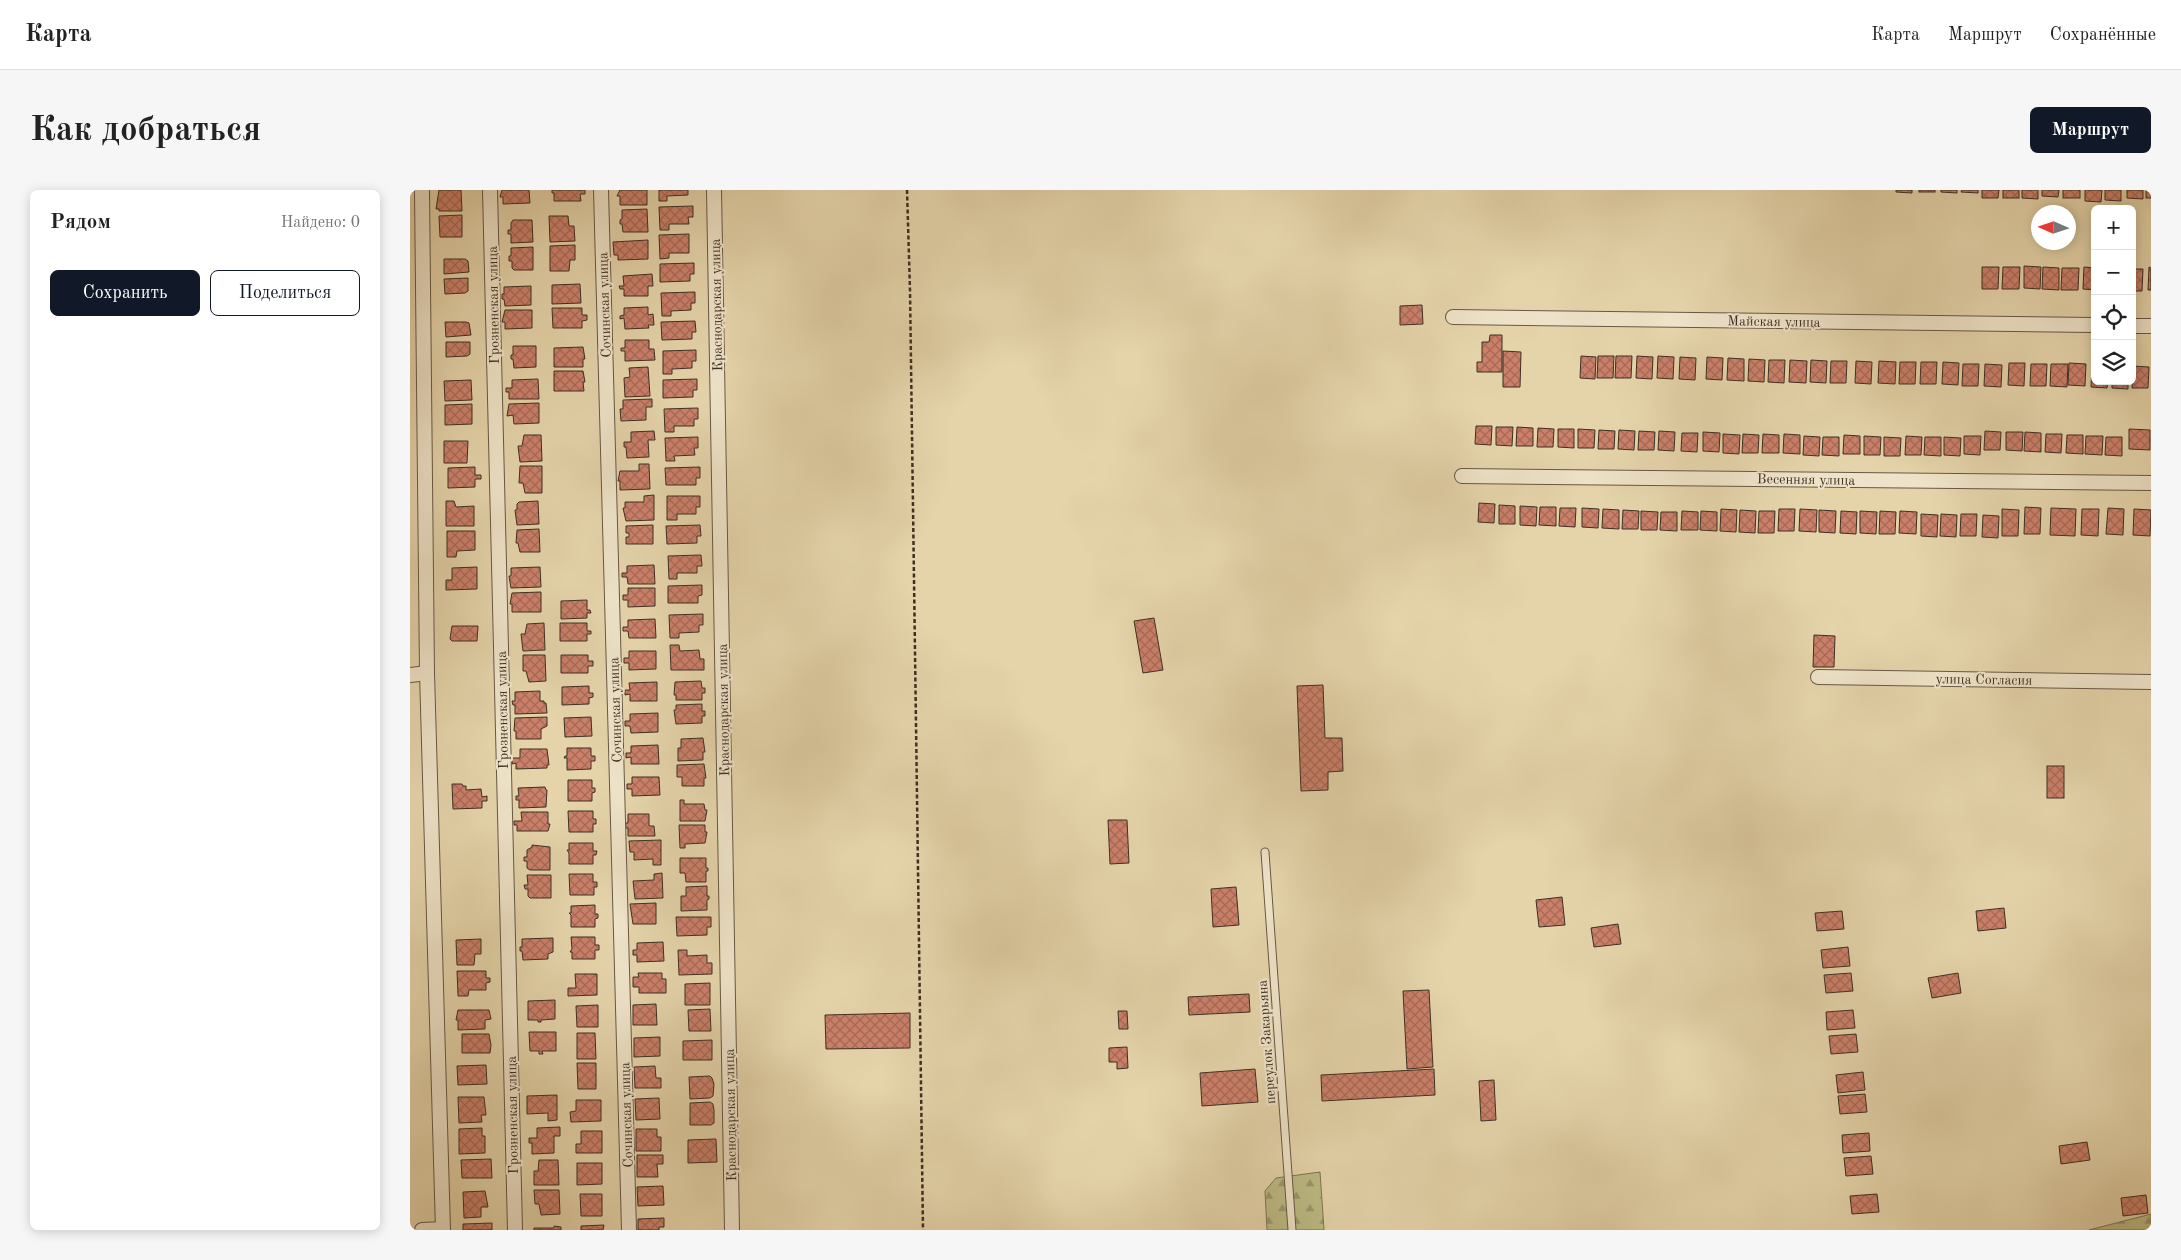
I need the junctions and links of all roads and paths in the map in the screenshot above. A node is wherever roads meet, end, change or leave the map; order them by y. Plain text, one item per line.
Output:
1 (422, 190) edge
2 (490, 190) edge
3 (601, 190) edge
4 (714, 190) edge
5 (907, 190) edge
6 (1453, 317) dead end
7 (2091, 325) edge
8 (2136, 326) edge
9 (2151, 326) edge
10 (1462, 476) dead end
11 (2151, 483) edge
12 (427, 673) junction
13 (410, 674) edge
14 (1818, 677) dead end
15 (2151, 682) edge
16 (1265, 852) dead end
17 (422, 1230) edge
18 (443, 1230) edge
19 (515, 1230) edge
20 (629, 1230) edge
21 (732, 1230) edge
22 (923, 1230) edge
23 (1292, 1230) edge

1 - 12 street
2 - 19 street, Грозненская улица
3 - 20 street, Сочинская улица
4 - 21 street, Краснодарская улица
5 - 22 path
6 - 7 street, Майская улица
8 - 9 street
10 - 11 street, Весенняя улица
12 - 13 street
12 - 18 street
14 - 15 street, улица Согласия
16 - 23 lane, переулок Закарьяна
17 - 18 street

